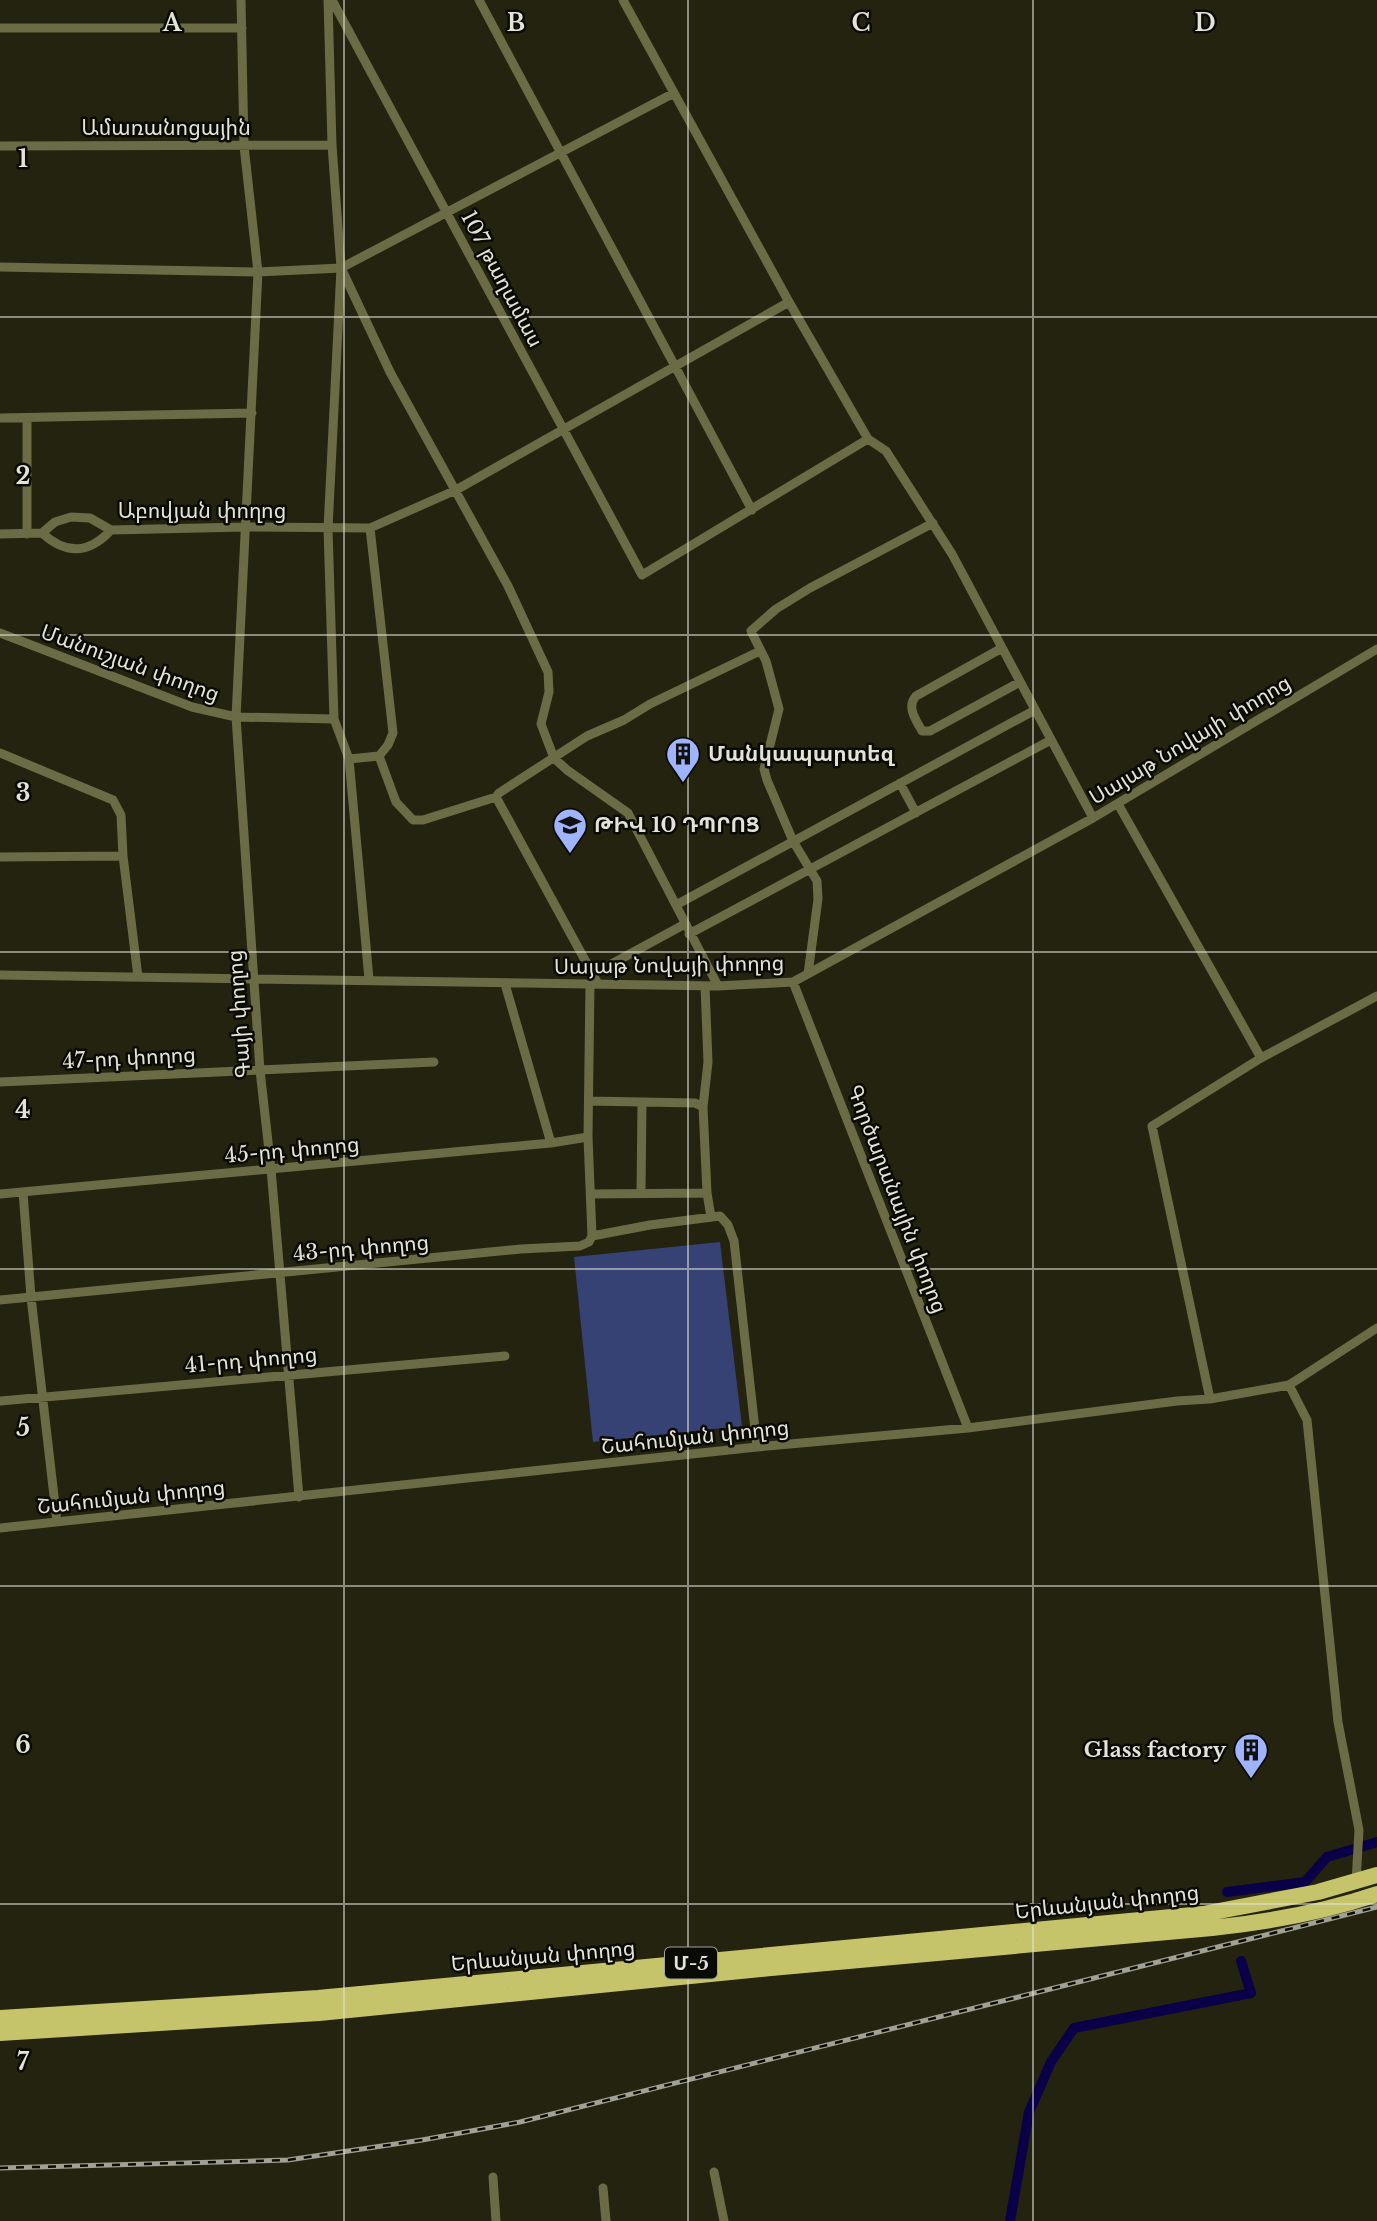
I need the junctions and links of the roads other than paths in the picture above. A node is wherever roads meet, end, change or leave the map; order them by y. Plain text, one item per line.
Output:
1 (242, 0) edge
2 (330, 0) edge
3 (479, 0) edge
4 (623, 0) edge
5 (0, 27) edge
6 (242, 28) junction
7 (674, 93) junction
8 (332, 145) junction
9 (0, 146) edge
10 (244, 146) junction
11 (561, 153) junction
12 (447, 214) junction
13 (0, 267) edge
14 (341, 268) junction
15 (258, 272) junction
16 (789, 302) junction
17 (676, 367) junction
18 (252, 413) junction
19 (0, 418) edge
20 (27, 418) junction
21 (564, 430) junction
22 (868, 439) junction
23 (456, 490) junction
24 (752, 510) junction
25 (933, 523) junction
26 (246, 527) junction
27 (370, 528) junction
28 (328, 529) junction
29 (111, 530) junction
30 (42, 533) junction
31 (0, 534) edge
32 (27, 534) junction
33 (0, 634) edge
34 (1002, 648) junction
35 (1377, 649) edge
36 (760, 650) junction
37 (1020, 681) junction
38 (1035, 710) junction
39 (236, 717) junction
40 (334, 719) junction
41 (1051, 740) junction
42 (0, 753) edge
43 (379, 756) junction
44 (554, 758) junction
45 (349, 759) junction
46 (900, 783) junction
47 (496, 797) junction
48 (1118, 804) junction
49 (916, 813) junction
50 (1093, 818) junction
51 (793, 841) junction
52 (123, 856) junction
53 (0, 857) edge
54 (811, 869) junction
55 (676, 905) junction
56 (687, 929) junction
57 (808, 974) junction
58 (0, 975) edge
59 (138, 977) junction
60 (253, 977) junction
61 (369, 979) junction
62 (594, 981) junction
63 (793, 982) junction
64 (505, 984) junction
65 (705, 986) junction
66 (718, 986) junction
67 (1377, 996) edge
68 (1261, 1058) junction
69 (434, 1062) dead end
70 (260, 1070) junction
71 (0, 1082) edge
72 (589, 1101) junction
73 (642, 1102) junction
74 (704, 1107) junction
75 (588, 1137) junction
76 (551, 1143) junction
77 (271, 1169) junction
78 (23, 1192) junction
79 (707, 1193) junction
80 (0, 1194) edge
81 (592, 1194) junction
82 (641, 1194) junction
83 (716, 1216) junction
84 (592, 1236) junction
85 (278, 1273) junction
86 (32, 1297) junction
87 (0, 1300) edge
88 (1377, 1328) edge
89 (505, 1356) dead end
90 (288, 1374) junction
91 (1289, 1385) junction
92 (43, 1397) junction
93 (1210, 1399) junction
94 (0, 1401) edge
95 (968, 1428) junction
96 (757, 1447) junction
97 (299, 1497) junction
98 (57, 1522) junction
99 (0, 1528) edge
100 (1377, 1875) edge
101 (1356, 1882) junction
102 (1377, 1894) edge
103 (1113, 1930) junction
104 (318, 2005) junction
105 (0, 2018) edge
106 (0, 2033) edge
107 (714, 2172) dead end
108 (493, 2177) dead end
109 (603, 2188) dead end
110 (496, 2221) edge
111 (606, 2221) edge
112 (724, 2221) edge

1 - 6 street
2 - 8 street, 107 թաղամաս
2 - 12 street, 107 թաղամաս
3 - 11 street
4 - 7 street
5 - 6 street
6 - 10 street
7 - 11 street
7 - 16 street
8 - 10 street, Ամառանոցային
8 - 14 street, 107 թաղամաս
9 - 10 street, Ամառանոցային
10 - 15 street
11 - 12 street
11 - 17 street
12 - 14 street
12 - 21 street, 107 թաղամաս
13 - 15 street
14 - 15 street
14 - 23 street, 107 թաղամաս
14 - 28 street, 107 թաղամաս
15 - 18 street
16 - 17 street
16 - 22 street
17 - 21 street
17 - 24 street
18 - 20 street
18 - 26 street
19 - 20 street
20 - 32 street
21 - 23 street
21 - 24 street, 107 թաղամաս
22 - 24 street
22 - 25 street
23 - 27 street
23 - 44 street, 107 թաղամաս
25 - 34 street
25 - 36 street
26 - 28 street, Աբովյան փողոց
26 - 29 street, Աբովյան փողոց
26 - 39 street, Գայի փողոց
27 - 28 street, Աբովյան փողոց
27 - 43 street
28 - 40 street, 107 թաղամաս
29 - 30 street, Աբովյան փողոց
29 - 30 street
30 - 32 street, Աբովյան փողոց
31 - 32 street, Աբովյան փողոց
33 - 39 street, Մանուշյան փողոց
34 - 37 street
34 - 37 street
35 - 48 street, Սայաթ Նովայի փողոց
36 - 44 street
36 - 51 street
37 - 38 street
38 - 41 street
38 - 46 street
39 - 40 street, Մանուշյան փողոց
39 - 60 street, Գայի փողոց
40 - 45 street, 107 թաղամաս
41 - 49 street
41 - 50 street
42 - 52 street
43 - 45 street
43 - 47 street
44 - 47 street
44 - 55 street
45 - 61 street, 107 թաղամաս
46 - 49 street
46 - 51 street
47 - 62 street
48 - 50 street, Սայաթ Նովայի փողոց
48 - 68 street
49 - 54 street
50 - 57 street, Սայաթ Նովայի փողոց
51 - 54 street
51 - 55 street
52 - 53 street
52 - 59 street
54 - 56 street
54 - 57 street
55 - 56 street
56 - 62 street
56 - 66 street
57 - 63 street, Սայաթ Նովայի փողոց
58 - 59 street, Սայաթ Նովայի փողոց
59 - 60 street, Սայաթ Նովայի փողոց
60 - 61 street, Սայաթ Նովայի փողոց
60 - 70 street, Գայի փողոց
61 - 64 street, Սայաթ Նովայի փողոց
62 - 64 street, Սայաթ Նովայի փողոց
62 - 65 street, Սայաթ Նովայի փողոց
62 - 72 street
63 - 66 street, Սայաթ Նովայի փողոց
63 - 95 street, Գործարանային փողոց
64 - 76 street
65 - 66 street, Սայաթ Նովայի փողոց
65 - 74 street
67 - 68 street
68 - 93 street
69 - 70 street, 47-րդ փողոց
70 - 71 street, 47-րդ փողոց
70 - 77 street, Գայի փողոց
72 - 73 street
72 - 75 street
73 - 74 street
73 - 82 street
74 - 79 street
75 - 76 street, 45-րդ փողոց
75 - 81 street
76 - 77 street, 45-րդ փողոց
77 - 78 street, 45-րդ փողոց
77 - 85 street, Գայի փողոց
78 - 80 street, 45-րդ փողոց
78 - 86 street
79 - 82 street
79 - 83 street
81 - 82 street
81 - 84 street
83 - 84 street, 43-րդ փողոց
83 - 96 street
84 - 85 street, 43-րդ փողոց
85 - 86 street, 43-րդ փողոց
85 - 90 street, Գայի փողոց
86 - 87 street, 43-րդ փողոց
86 - 92 street
88 - 91 street, Շահումյան փողոց
89 - 90 street, 41-րդ փողոց
90 - 92 street, 41-րդ փողոց
90 - 97 street, Գայի փողոց
91 - 93 street, Շահումյան փողոց
91 - 101 street
92 - 94 street, 41-րդ փողոց
92 - 98 street
93 - 95 street, Շահումյան փողոց
95 - 96 street, Շահումյան փողոց
96 - 97 street, Շահումյան փողոց
97 - 98 street, Շահումյան փողոց
98 - 99 street, Շահումյան փողոց
100 - 101 highway, Երևանյան փողոց / Մ-5
101 - 103 highway, Երևանյան փողոց / Մ-5
102 - 103 highway, Երևանյան փողոց / Մ-5
103 - 104 highway, Երևանյան փողոց / Մ-5
104 - 105 highway, Երևանյան փողոց / Մ-5
104 - 106 highway, Երևանյան փողոց / Մ-5
107 - 112 street
108 - 110 street
109 - 111 street

